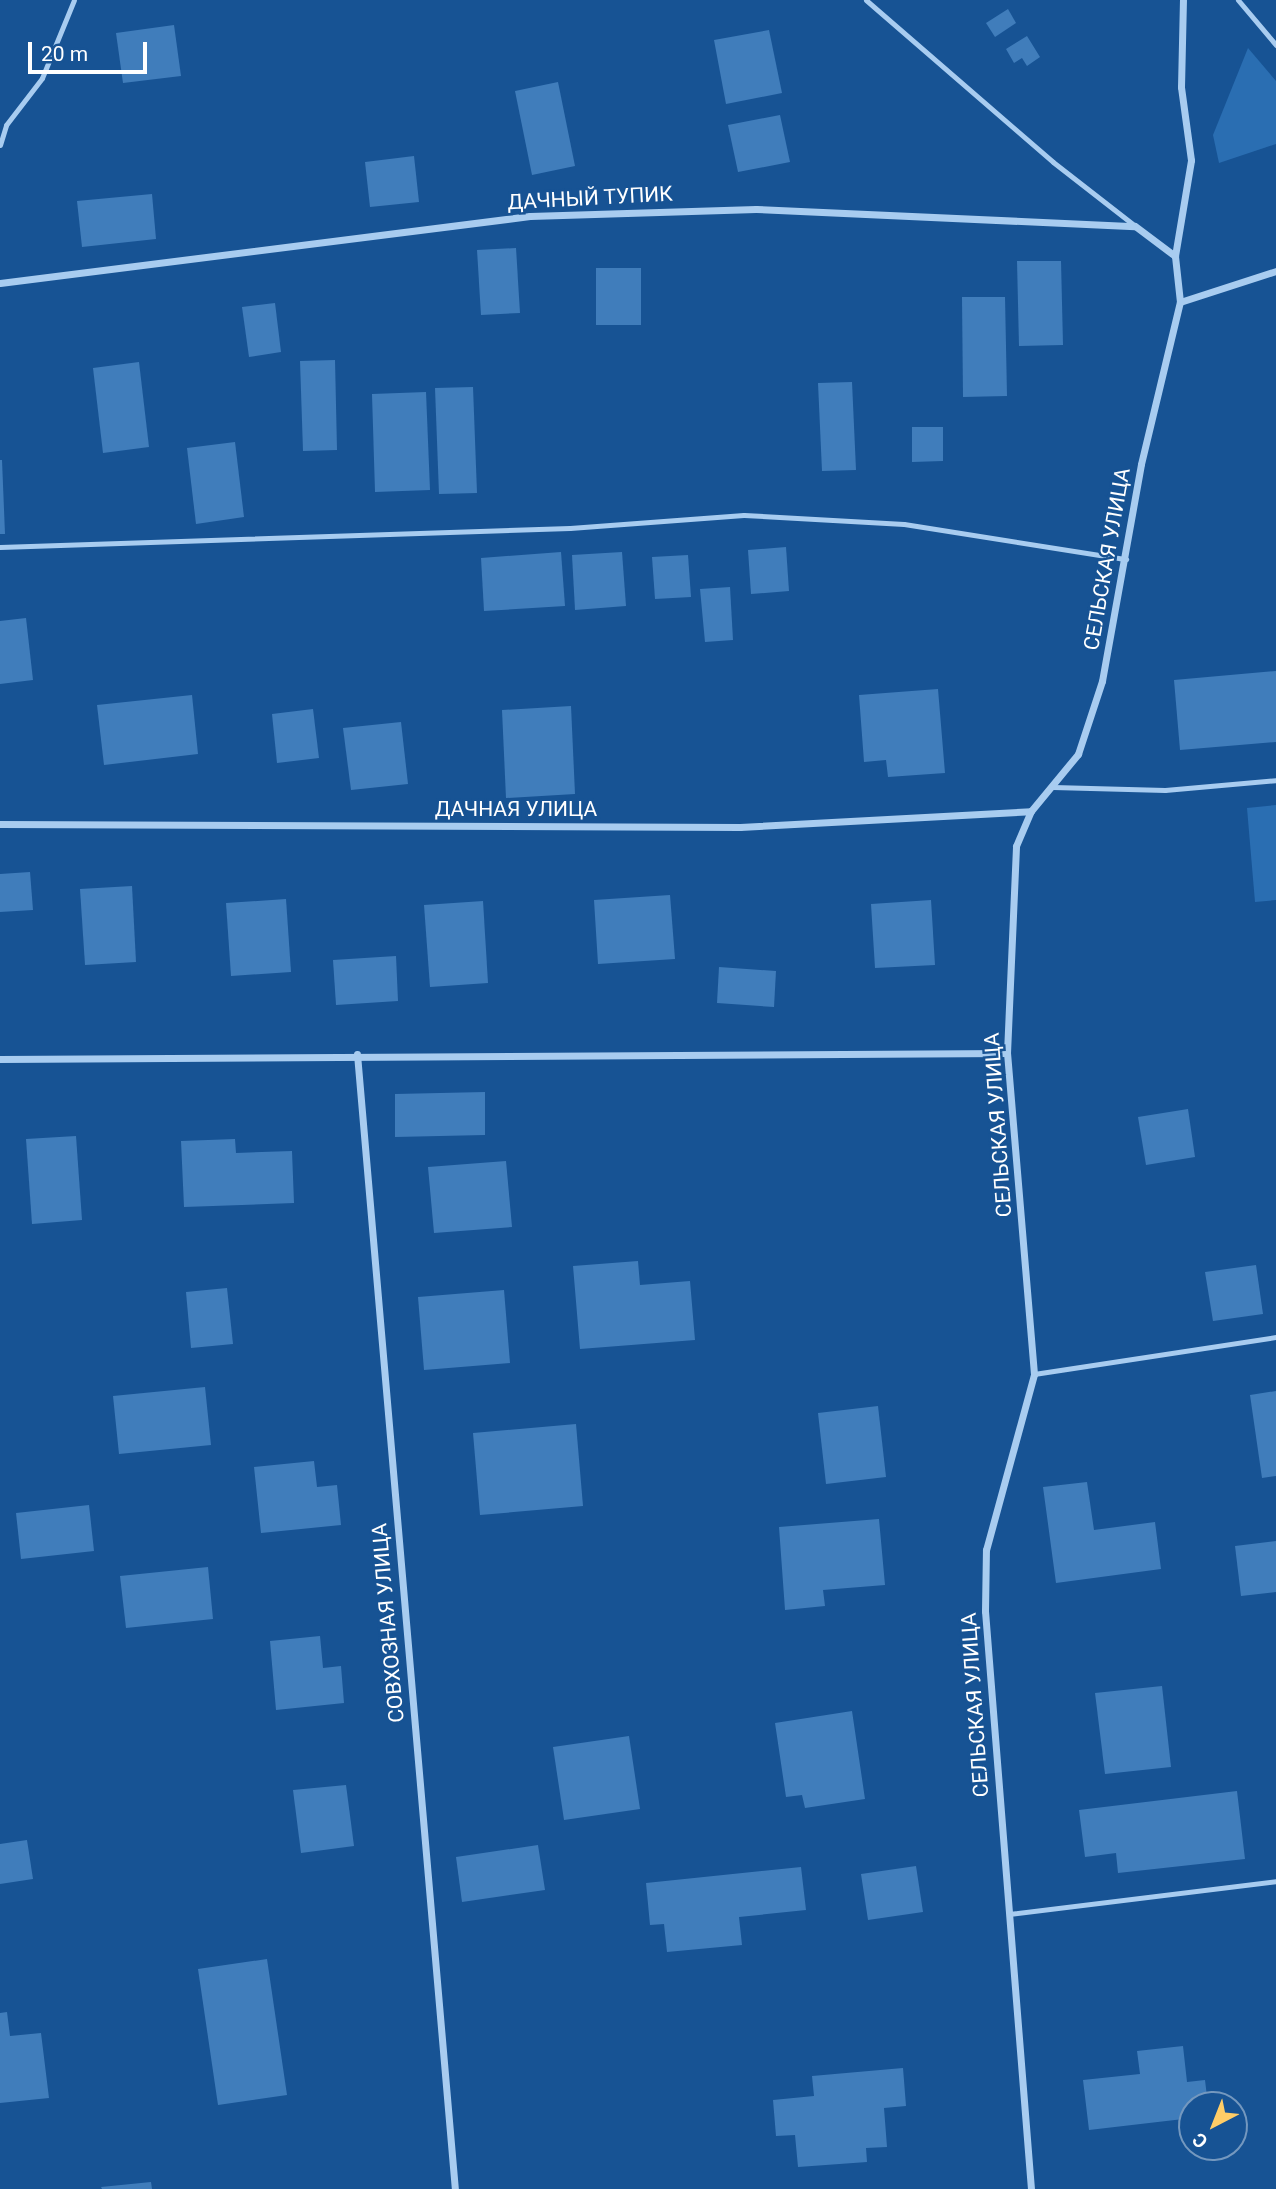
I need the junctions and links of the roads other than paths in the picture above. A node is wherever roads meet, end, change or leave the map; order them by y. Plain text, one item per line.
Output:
1 (74, 0) edge
2 (866, 0) edge
3 (1184, 0) edge
4 (1238, 0) edge
5 (1276, 45) edge
6 (0, 145) edge
7 (1135, 226) junction
8 (1175, 256) junction
9 (1276, 271) edge
10 (0, 283) edge
11 (1180, 302) junction
12 (0, 547) edge
13 (1126, 559) junction
14 (1276, 780) edge
15 (1053, 787) junction
16 (1031, 811) junction
17 (0, 824) edge
18 (1007, 1053) junction
19 (357, 1054) junction
20 (0, 1059) edge
21 (1276, 1337) edge
22 (1034, 1374) junction
23 (1276, 1881) edge
24 (1009, 1914) junction
25 (455, 2189) edge
26 (1031, 2189) edge

1 - 6 lane
2 - 7 lane
3 - 8 street, СЕЛЬСКАЯ УЛИЦА
4 - 5 lane
7 - 8 street
7 - 10 street, ДАЧНЫЙ ТУПИК
8 - 11 street, СЕЛЬСКАЯ УЛИЦА
9 - 11 street
11 - 13 street, СЕЛЬСКАЯ УЛИЦА
12 - 13 lane
13 - 15 street, СЕЛЬСКАЯ УЛИЦА
14 - 15 lane
15 - 16 street, СЕЛЬСКАЯ УЛИЦА
16 - 17 street, ДАЧНАЯ УЛИЦА
16 - 18 street, СЕЛЬСКАЯ УЛИЦА
18 - 19 street
18 - 22 street, СЕЛЬСКАЯ УЛИЦА
19 - 20 street
19 - 25 street, СОВХОЗНАЯ УЛИЦА
21 - 22 lane
22 - 24 street, СЕЛЬСКАЯ УЛИЦА
23 - 24 lane
24 - 26 street, СЕЛЬСКАЯ УЛИЦА

